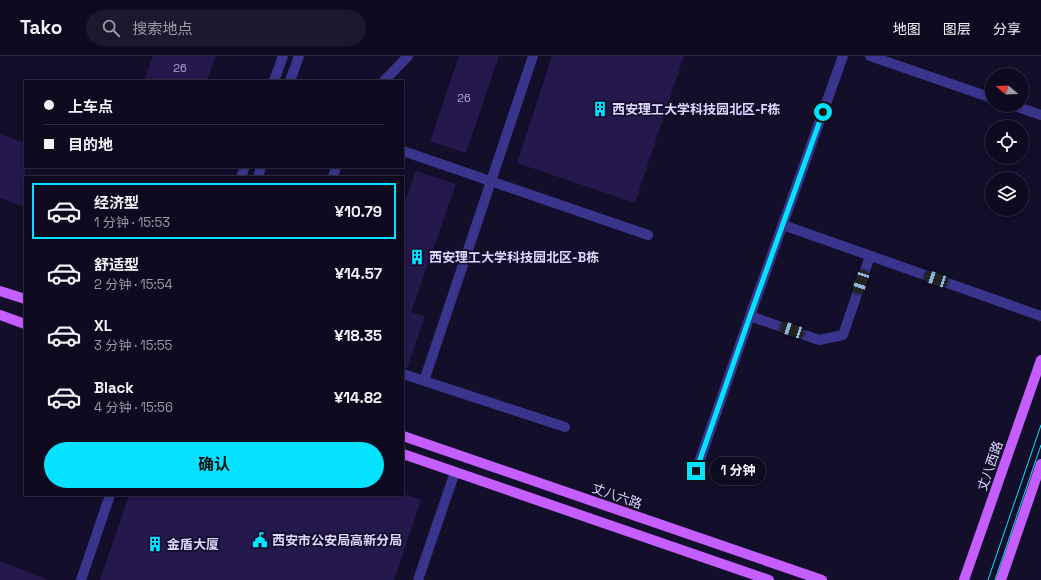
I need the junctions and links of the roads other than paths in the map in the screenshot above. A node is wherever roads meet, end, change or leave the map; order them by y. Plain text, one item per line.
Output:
1 (283, 56) edge
2 (299, 56) edge
3 (408, 56) edge
4 (533, 56) edge
5 (843, 56) edge
6 (870, 56) edge
7 (274, 80) edge
8 (290, 80) edge
9 (385, 80) edge
10 (985, 96) edge
11 (1029, 111) edge
12 (1041, 115) edge
13 (404, 151) edge
14 (491, 181) junction
15 (783, 225) junction
16 (648, 235) dead end
17 (870, 256) junction
18 (0, 291) edge
19 (24, 299) edge
20 (0, 316) edge
21 (750, 316) junction
22 (1041, 316) edge
23 (24, 324) edge
24 (1041, 360) edge
25 (404, 374) edge
26 (424, 380) junction
27 (565, 427) dead end
28 (404, 436) edge
29 (404, 454) edge
30 (1041, 464) edge
31 (696, 471) dead end
32 (455, 472) junction
33 (110, 496) edge
34 (81, 580) edge
35 (418, 580) edge
36 (769, 580) edge
37 (822, 580) edge
38 (964, 580) edge
39 (1001, 580) edge

1 - 7 street
2 - 8 street
3 - 9 street
4 - 14 street
5 - 15 street
6 - 10 street
11 - 12 street
13 - 14 street
14 - 16 street
14 - 26 street
15 - 17 street
15 - 21 street
17 - 21 street
17 - 22 street
18 - 19 main road
20 - 23 main road
21 - 31 street
24 - 38 main road, 丈八西路
25 - 26 street
26 - 27 street
28 - 37 main road, 丈八六路
29 - 32 main road
30 - 39 main road
32 - 35 street
32 - 36 main road
33 - 34 street

